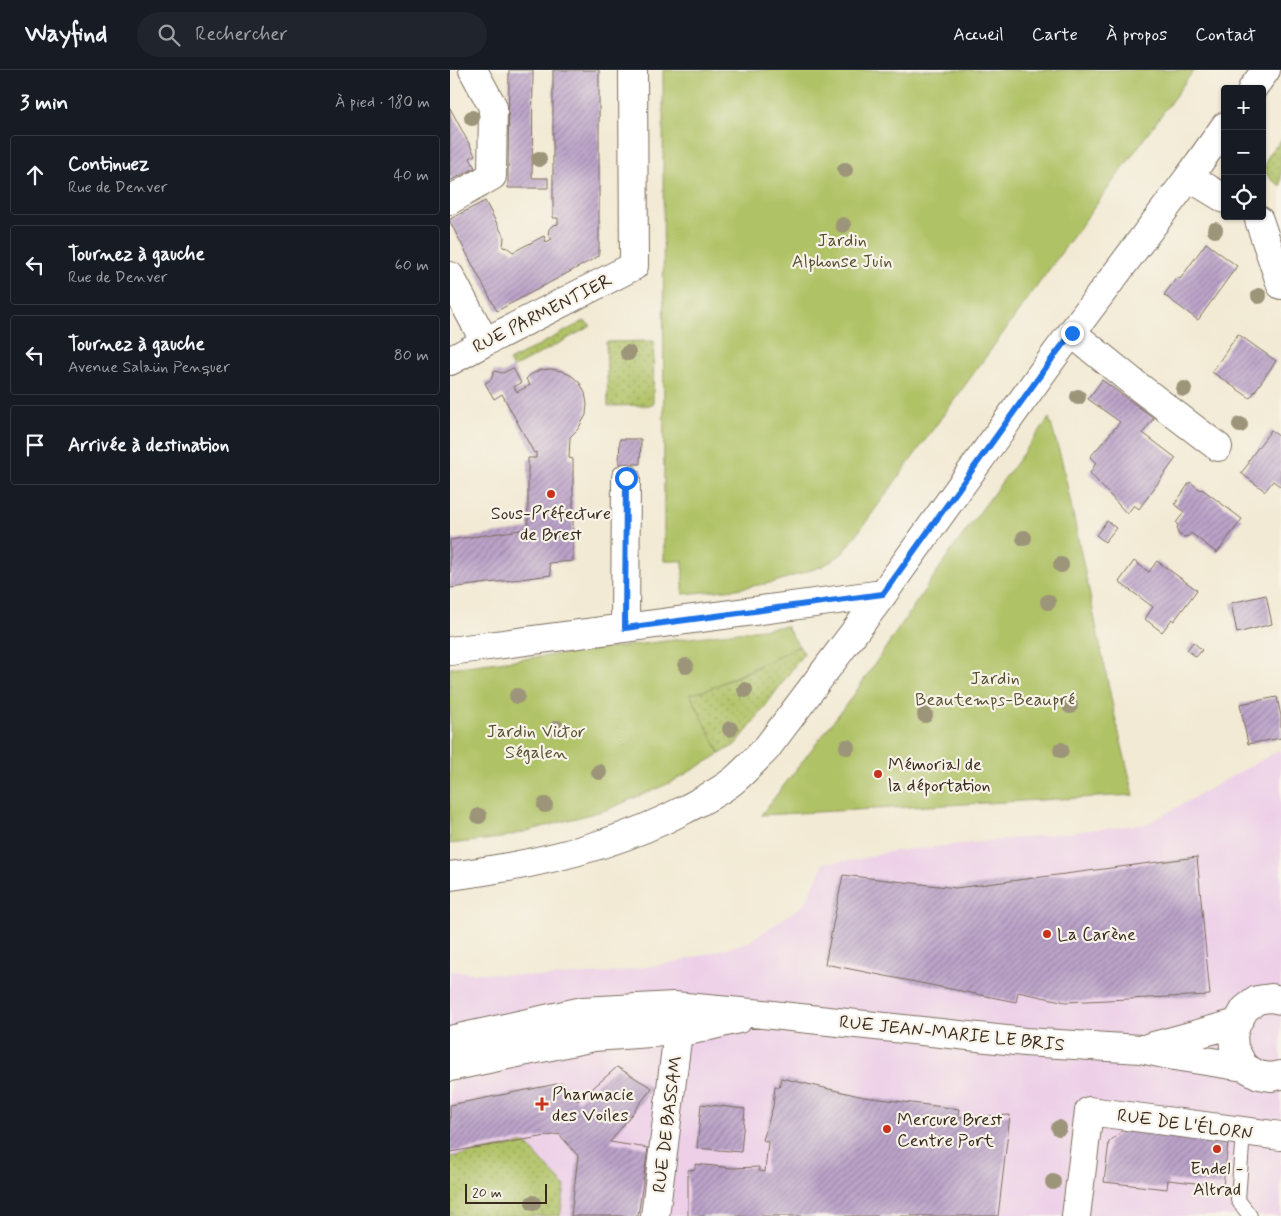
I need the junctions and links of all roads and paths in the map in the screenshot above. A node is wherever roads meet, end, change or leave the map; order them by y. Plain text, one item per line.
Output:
1 (474, 70) edge
2 (633, 70) edge
3 (1266, 70) edge
4 (1255, 85) edge
5 (1222, 130) edge
6 (1189, 177) junction
7 (1221, 197) edge
8 (450, 200) edge
9 (1265, 222) edge
10 (450, 276) edge
11 (1281, 285) edge
12 (1072, 333) junction
13 (485, 342) junction
14 (450, 361) edge
15 (1218, 446) dead end
16 (626, 478) dead end
17 (883, 594) junction
18 (625, 628) junction
19 (450, 650) edge
20 (450, 876) edge
21 (1281, 1000) edge
22 (763, 1014) junction
23 (1237, 1023) junction
24 (678, 1032) junction
25 (450, 1040) edge
26 (1141, 1049) junction
27 (450, 1067) edge
28 (1244, 1067) junction
29 (1281, 1075) edge
30 (1243, 1132) junction
31 (1281, 1136) edge
32 (655, 1216) edge
33 (1076, 1216) edge
34 (1250, 1216) edge

1 - 8 main road
2 - 13 main road, RUE PARMENTIER
3 - 4 main road
5 - 6 main road
6 - 7 main road
6 - 12 main road
9 - 11 main road
10 - 13 main road
12 - 15 main road
12 - 17 main road
13 - 14 main road, RUE PARMENTIER
16 - 18 main road
17 - 18 main road
17 - 20 main road
18 - 19 main road
21 - 23 main road
22 - 24 main road, RUE JEAN-MARIE LE BRIS
22 - 25 main road, RUE JEAN-MARIE LE BRIS
22 - 26 main road, RUE JEAN-MARIE LE BRIS
23 - 26 main road, RUE JEAN-MARIE LE BRIS
23 - 28 main road
24 - 27 main road, RUE JEAN-MARIE LE BRIS
24 - 32 main road, RUE DE BASSAM
26 - 28 main road, RUE JEAN-MARIE LE BRIS
28 - 29 main road, RUE JEAN-MARIE LE BRIS
30 - 31 main road, RUE DE L'ÉLORN
30 - 33 main road, RUE DE L'ÉLORN
30 - 34 lane

